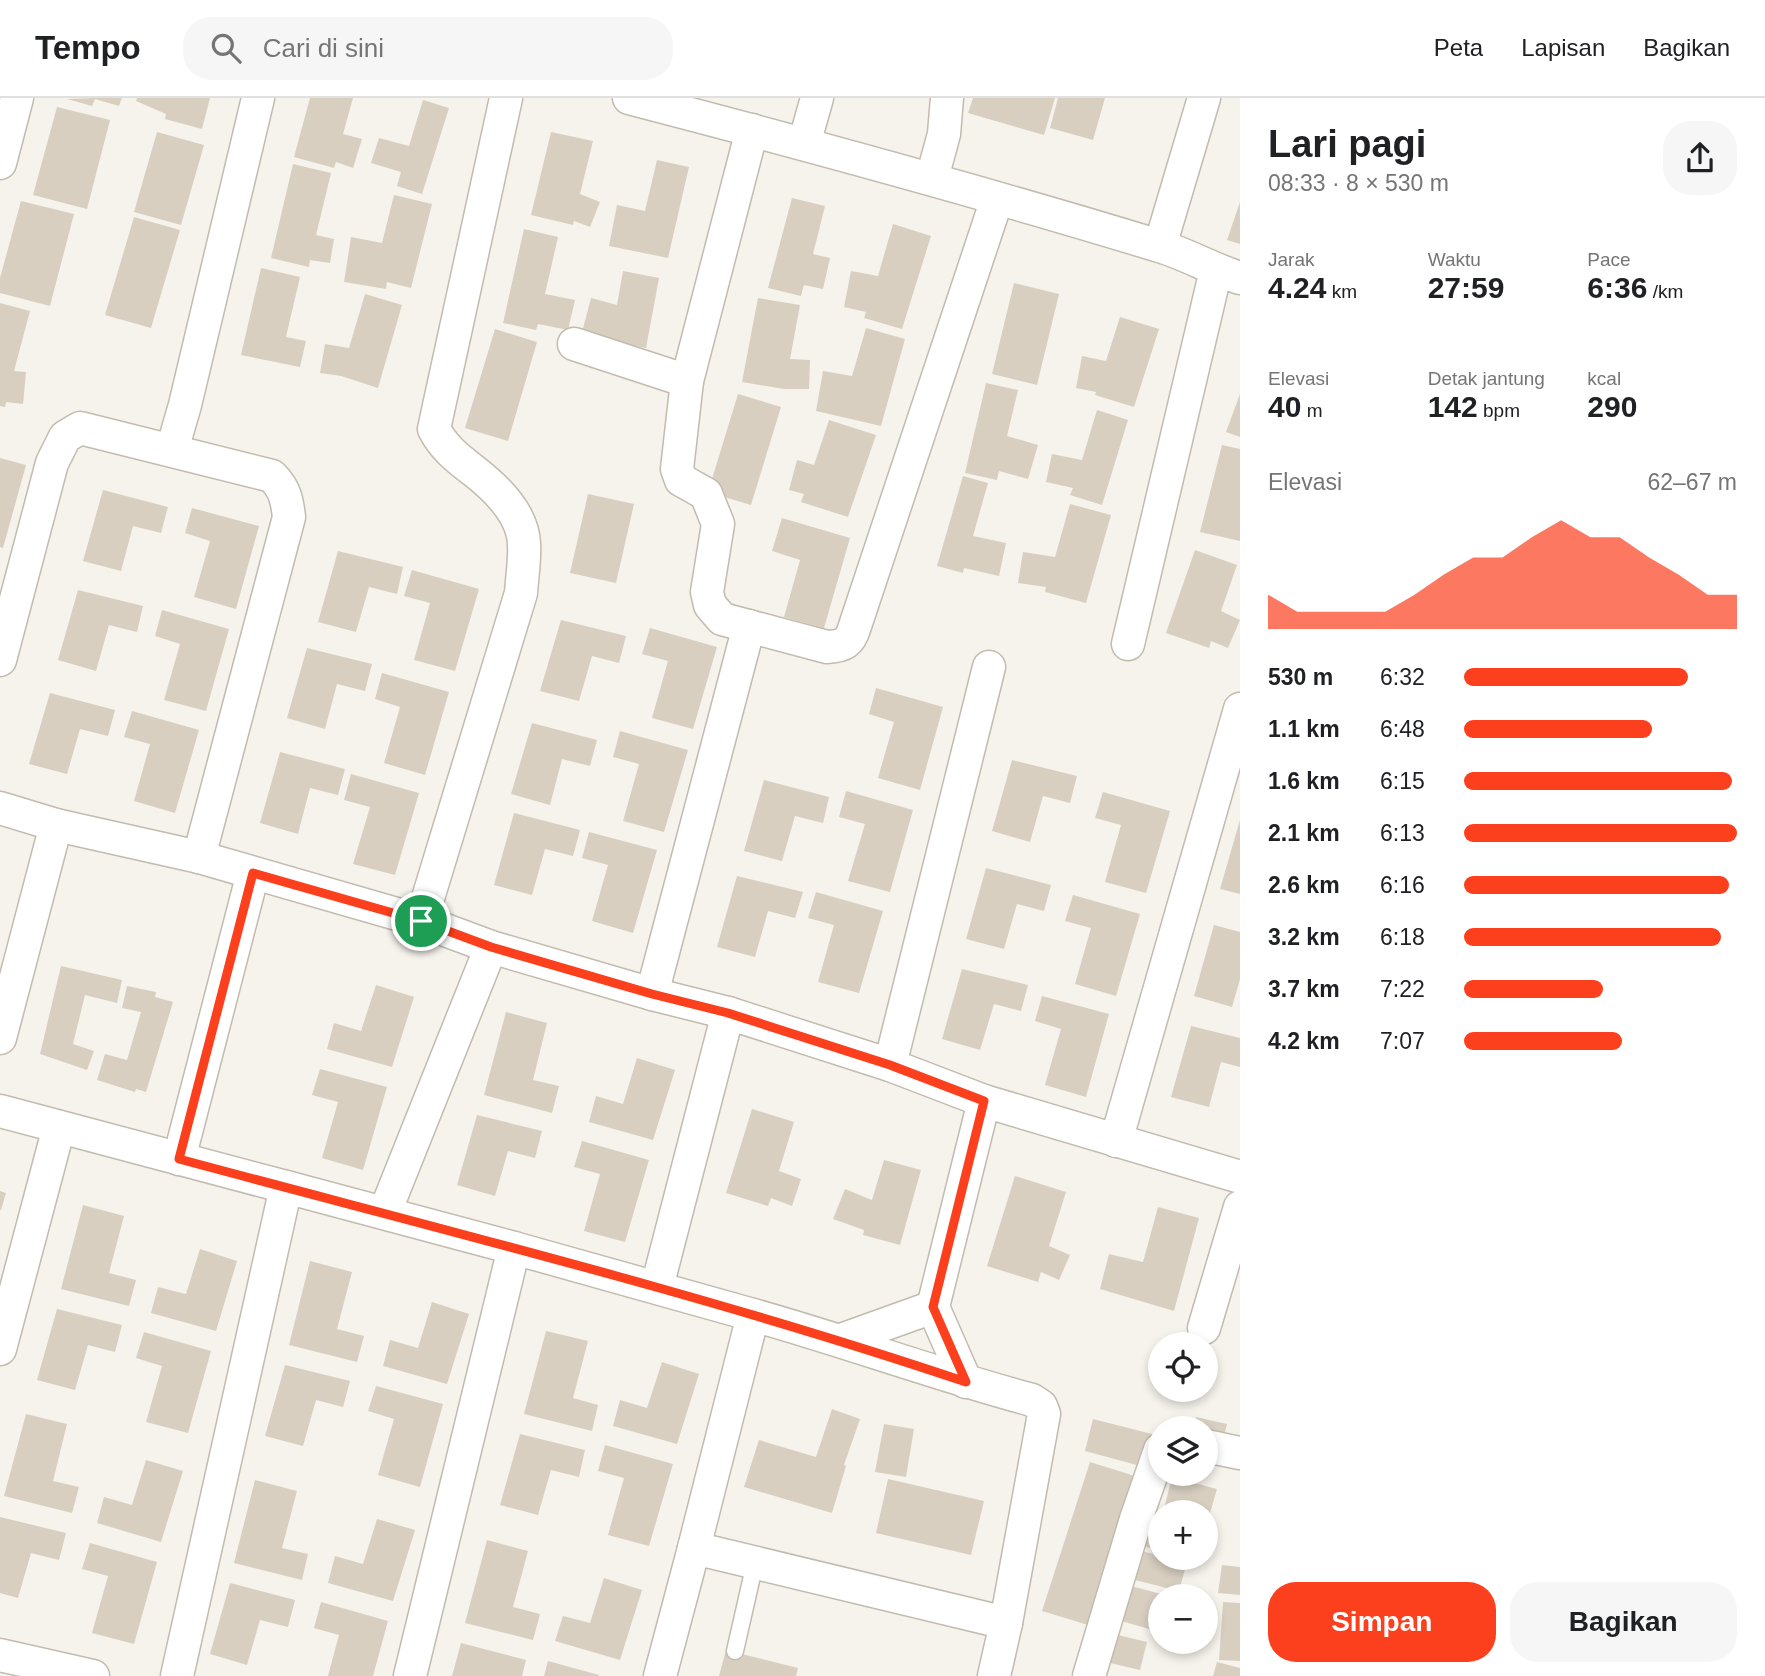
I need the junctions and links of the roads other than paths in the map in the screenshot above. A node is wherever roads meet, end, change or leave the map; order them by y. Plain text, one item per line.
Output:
1 (17, 98) edge
2 (258, 98) edge
3 (506, 98) edge
4 (629, 98) edge
5 (817, 98) edge
6 (947, 98) edge
7 (1204, 98) edge
8 (752, 130) junction
9 (804, 144) junction
10 (0, 163) edge
11 (932, 178) junction
12 (997, 199) junction
13 (1160, 246) junction
14 (1228, 274) edge
15 (574, 344) dead end
16 (687, 381) junction
17 (172, 450) junction
18 (749, 626) junction
19 (1129, 644) dead end
20 (0, 660) edge
21 (989, 667) dead end
22 (1240, 709) edge
23 (0, 808) edge
24 (56, 825) junction
25 (199, 856) junction
26 (253, 873) junction
27 (421, 921) junction
28 (491, 947) junction
29 (652, 994) junction
30 (728, 1013) junction
31 (0, 1038) edge
32 (890, 1065) junction
33 (984, 1101) junction
34 (0, 1111) edge
35 (59, 1127) junction
36 (1116, 1141) junction
37 (179, 1159) junction
38 (1240, 1177) edge
39 (286, 1187) junction
40 (1240, 1208) edge
41 (386, 1212) junction
42 (514, 1248) junction
43 (657, 1287) junction
44 (933, 1307) junction
45 (753, 1315) junction
46 (1204, 1328) dead end
47 (841, 1340) junction
48 (0, 1349) edge
49 (966, 1382) junction
50 (1218, 1449) edge
51 (1240, 1454) edge
52 (1148, 1486) edge
53 (694, 1548) junction
54 (755, 1563) junction
55 (1006, 1623) junction
56 (735, 1651) dead end
57 (0, 1655) edge
58 (60, 1672) edge
59 (93, 1676) edge
60 (177, 1676) edge
61 (410, 1676) edge
62 (660, 1676) edge
63 (994, 1676) edge
64 (1089, 1676) edge

1 - 10 street
2 - 17 street
3 - 27 street
4 - 8 street
5 - 9 street
6 - 11 street
7 - 13 street
8 - 9 street
8 - 16 street
9 - 11 street
11 - 12 street
12 - 13 street
12 - 18 street
13 - 14 street
14 - 19 street
15 - 16 street
16 - 18 street
17 - 20 street
17 - 25 street
18 - 29 street
21 - 32 street
22 - 36 street
23 - 24 street
24 - 25 street
24 - 31 street
25 - 26 street
26 - 27 street
26 - 37 street
27 - 28 street
28 - 29 street
28 - 41 street
29 - 30 street
30 - 32 street
30 - 43 street
32 - 33 street
33 - 36 street
33 - 44 street
34 - 35 street
35 - 37 street
35 - 48 street
36 - 38 street
37 - 39 street
39 - 41 street
39 - 60 street
40 - 46 street
41 - 42 street
42 - 43 street
42 - 61 street
43 - 45 street
44 - 47 street
44 - 49 street
45 - 47 street
45 - 53 street
47 - 49 street
49 - 55 street
50 - 51 street
52 - 64 street
53 - 54 street
53 - 62 street
54 - 55 street
54 - 56 lane
55 - 63 street
57 - 58 street
58 - 59 street

